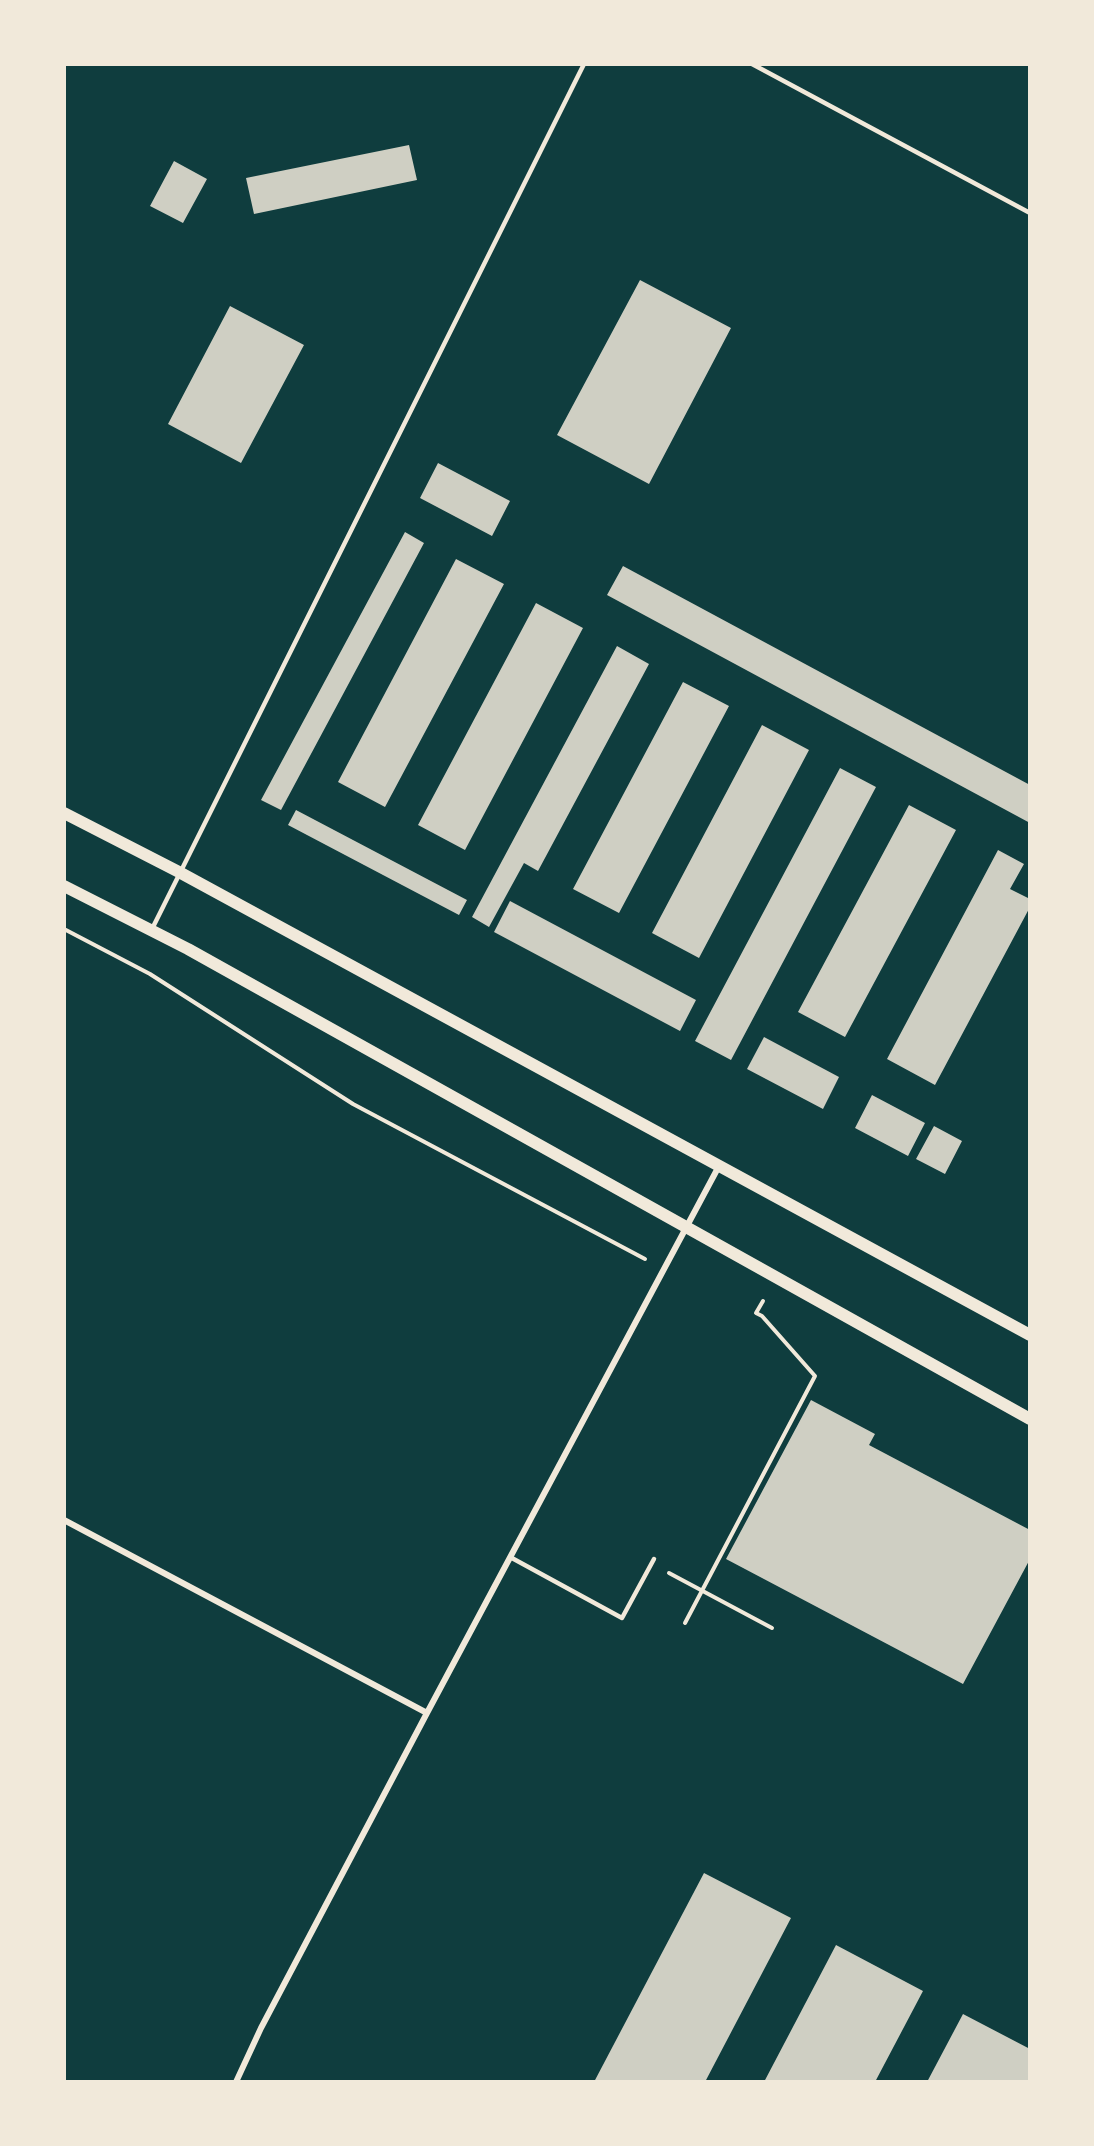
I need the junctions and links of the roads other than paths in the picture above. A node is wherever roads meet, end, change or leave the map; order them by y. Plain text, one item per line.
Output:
1 (584, 64) edge
2 (752, 64) edge
3 (1029, 213) edge
4 (64, 813) edge
5 (179, 872) junction
6 (64, 886) edge
7 (151, 930) junction
8 (719, 1166) junction
9 (687, 1228) junction
10 (1029, 1335) edge
11 (1029, 1419) edge
12 (64, 1520) edge
13 (510, 1557) junction
14 (654, 1559) dead end
15 (427, 1713) junction
16 (236, 2082) edge

1 - 5 lane
2 - 3 lane
4 - 5 main road
5 - 7 lane
5 - 8 main road
6 - 7 main road
7 - 9 main road
8 - 9 street
8 - 10 main road
9 - 11 main road
9 - 13 street
12 - 15 street
13 - 14 lane
13 - 15 street
15 - 16 street

